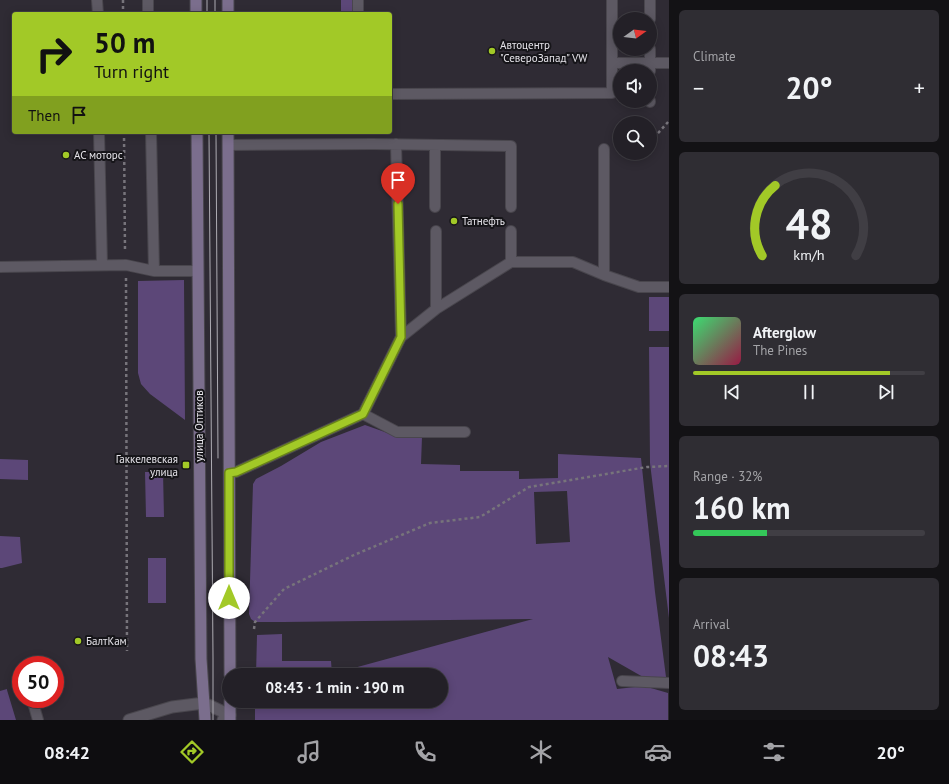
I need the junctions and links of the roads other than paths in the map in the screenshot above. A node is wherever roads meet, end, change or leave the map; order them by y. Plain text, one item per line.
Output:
1 (97, 0) edge
2 (148, 0) edge
3 (196, 0) edge
4 (228, 0) edge
5 (358, 0) edge
6 (612, 0) edge
7 (650, 0) edge
8 (98, 12) edge
9 (148, 12) edge
10 (196, 12) edge
11 (228, 12) edge
12 (358, 12) edge
13 (650, 12) edge
14 (612, 63) junction
15 (669, 63) edge
16 (622, 64) edge
17 (657, 66) edge
18 (392, 94) edge
19 (99, 134) edge
20 (151, 134) edge
21 (197, 134) edge
22 (228, 134) edge
23 (396, 144) junction
24 (435, 144) junction
25 (228, 145) junction
26 (604, 149) dead end
27 (435, 207) dead end
28 (511, 207) dead end
29 (436, 231) dead end
30 (511, 231) dead end
31 (511, 262) junction
32 (102, 265) junction
33 (0, 267) edge
34 (154, 271) junction
35 (198, 271) junction
36 (604, 275) junction
37 (669, 287) edge
38 (436, 309) junction
39 (401, 337) junction
40 (363, 414) junction
41 (466, 432) dead end
42 (229, 473) junction
43 (230, 668) edge
44 (622, 682) dead end
45 (669, 683) edge
46 (204, 703) junction
47 (35, 708) edge
48 (229, 708) edge
49 (228, 718) edge
50 (38, 720) edge
51 (129, 720) edge
52 (205, 720) edge

1 - 8 lane
2 - 9 lane
3 - 10 main road
4 - 11 main road
5 - 12 lane
6 - 14 lane
7 - 13 lane
14 - 16 lane
14 - 18 lane
15 - 17 lane
19 - 32 lane
20 - 34 lane
21 - 35 main road, улица Оптиков
22 - 25 main road
23 - 24 lane
23 - 25 lane
23 - 39 lane
24 - 27 lane
24 - 28 lane
25 - 42 main road
26 - 36 lane
29 - 38 lane
30 - 31 lane
31 - 36 lane
31 - 38 lane
32 - 33 lane
32 - 34 lane
34 - 35 lane
35 - 46 main road, улица Оптиков
36 - 37 lane
38 - 39 lane
39 - 40 lane
40 - 41 lane
40 - 42 lane
42 - 43 main road
44 - 45 lane
46 - 49 street
46 - 51 street
46 - 52 main road, улица Оптиков
47 - 50 lane
48 - 49 main road

